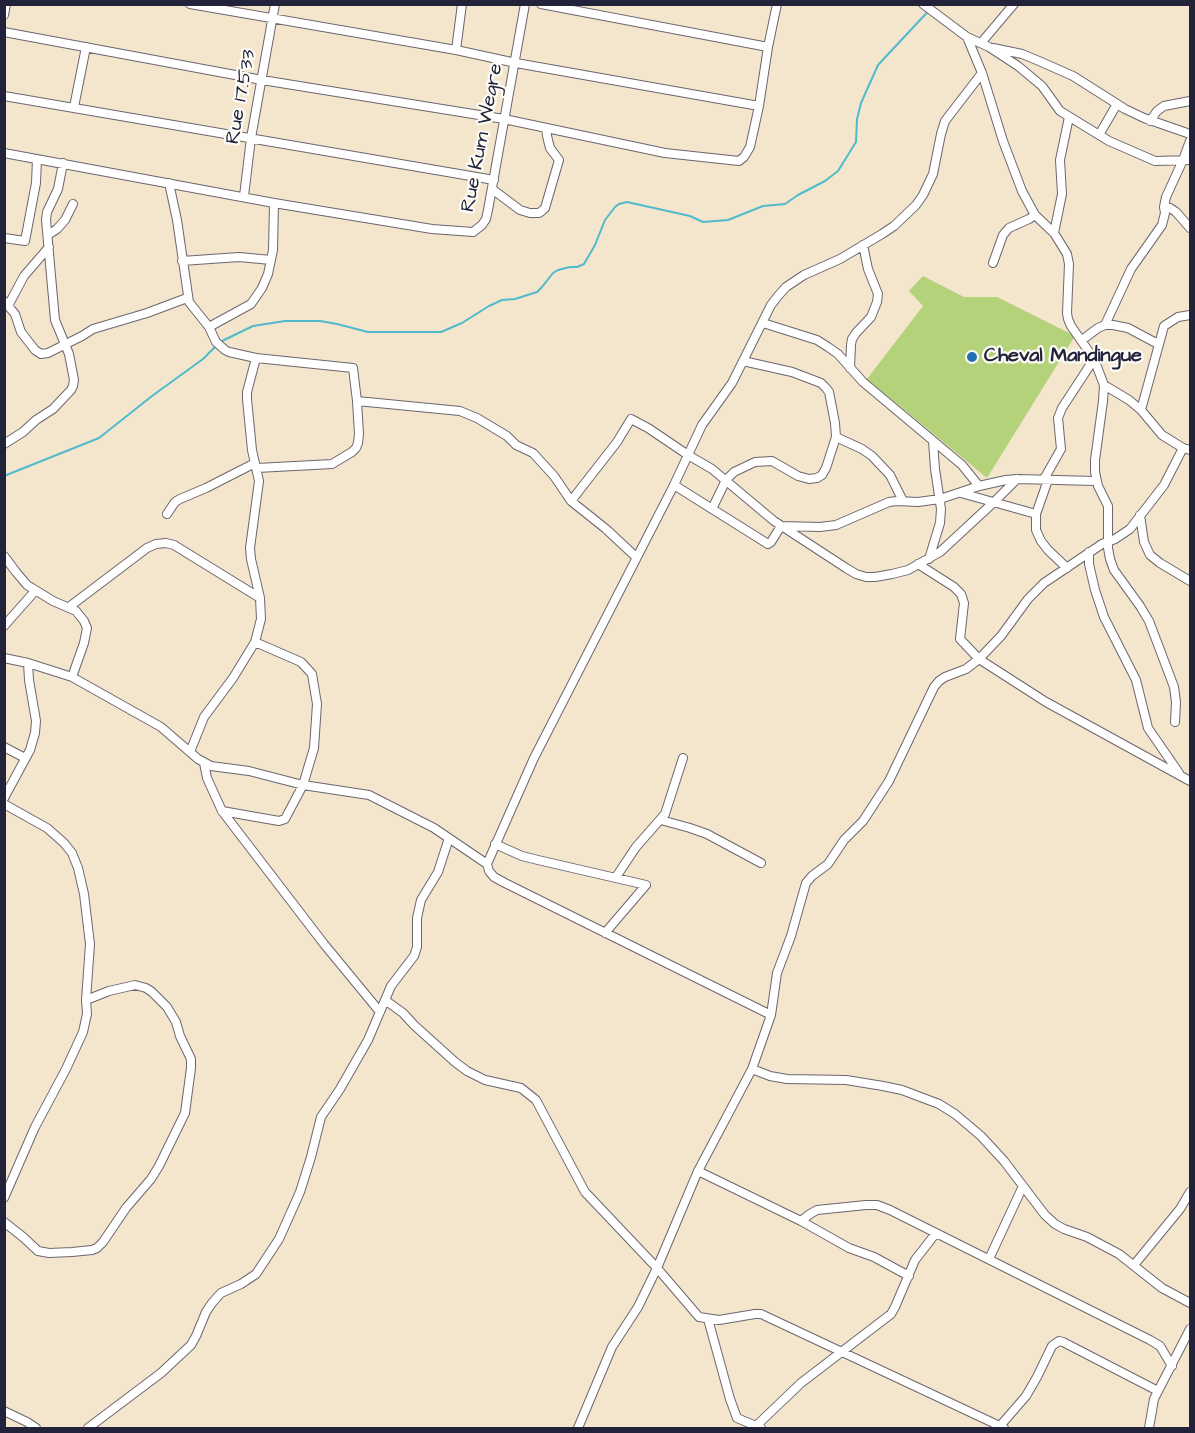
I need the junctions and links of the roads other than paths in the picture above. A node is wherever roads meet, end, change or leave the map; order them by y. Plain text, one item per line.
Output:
1 (6, 4) edge
2 (190, 4) edge
3 (275, 4) edge
4 (462, 4) edge
5 (525, 4) edge
6 (542, 4) edge
7 (777, 4) edge
8 (923, 4) edge
9 (1014, 4) edge
10 (211, 6) edge
11 (4, 15) edge
12 (272, 20) junction
13 (4, 32) edge
14 (967, 37) junction
15 (985, 45) junction
16 (86, 47) junction
17 (768, 47) junction
18 (456, 50) junction
19 (516, 63) junction
20 (982, 73) junction
21 (262, 80) junction
22 (4, 96) edge
23 (1191, 101) edge
24 (1117, 104) junction
25 (759, 106) junction
26 (74, 107) junction
27 (1069, 117) junction
28 (504, 119) junction
29 (1150, 120) junction
30 (546, 128) junction
31 (1191, 134) edge
32 (1099, 135) junction
33 (251, 138) junction
34 (1191, 141) edge
35 (4, 153) edge
36 (38, 159) junction
37 (1187, 160) edge
38 (63, 163) junction
39 (494, 180) junction
40 (169, 183) junction
41 (492, 189) junction
42 (244, 196) junction
43 (274, 202) junction
44 (73, 204) dead end
45 (1164, 207) junction
46 (1035, 215) junction
47 (1191, 228) edge
48 (1054, 233) junction
49 (48, 235) junction
50 (4, 238) edge
51 (863, 245) junction
52 (49, 247) junction
53 (271, 260) junction
54 (182, 261) junction
55 (993, 263) dead end
56 (187, 298) junction
57 (6, 303) edge
58 (1191, 315) edge
59 (763, 323) junction
60 (1105, 325) junction
61 (209, 327) junction
62 (1082, 340) junction
63 (65, 344) junction
64 (1158, 344) junction
65 (256, 358) junction
66 (1094, 358) junction
67 (743, 361) junction
68 (850, 368) junction
69 (1104, 385) junction
70 (357, 401) junction
71 (1141, 410) junction
72 (836, 437) junction
73 (933, 441) junction
74 (4, 444) edge
75 (1187, 449) edge
76 (688, 455) junction
77 (256, 465) junction
78 (1017, 479) junction
79 (1046, 479) junction
80 (726, 480) junction
81 (1096, 481) junction
82 (674, 485) junction
83 (979, 486) junction
84 (961, 493) junction
85 (940, 499) junction
86 (571, 501) junction
87 (903, 501) junction
88 (994, 502) junction
89 (712, 509) junction
90 (167, 514) dead end
91 (1036, 514) junction
92 (1140, 515) junction
93 (781, 526) junction
94 (1108, 541) junction
95 (1089, 552) junction
96 (4, 556) edge
97 (636, 557) junction
98 (929, 559) junction
99 (918, 564) junction
100 (1067, 568) junction
101 (1191, 581) edge
102 (35, 591) junction
103 (260, 598) junction
104 (69, 607) junction
105 (4, 626) edge
106 (255, 642) junction
107 (4, 658) edge
108 (979, 659) junction
109 (28, 663) junction
110 (72, 677) junction
111 (1175, 723) dead end
112 (4, 747) edge
113 (190, 752) junction
114 (25, 758) junction
115 (683, 758) dead end
116 (204, 763) junction
117 (1180, 775) junction
118 (1191, 781) edge
119 (303, 785) junction
120 (4, 798) edge
121 (4, 804) edge
122 (222, 810) junction
123 (661, 820) junction
124 (449, 838) junction
125 (495, 844) junction
126 (761, 863) dead end
127 (488, 864) junction
128 (616, 877) junction
129 (605, 933) junction
130 (86, 1000) junction
131 (385, 1000) junction
132 (380, 1012) junction
133 (771, 1015) junction
134 (752, 1069) junction
135 (698, 1171) junction
136 (1023, 1186) junction
137 (1191, 1192) edge
138 (4, 1198) edge
139 (801, 1221) junction
140 (4, 1222) edge
141 (936, 1233) junction
142 (989, 1259) junction
143 (1134, 1265) junction
144 (657, 1268) junction
145 (909, 1276) junction
146 (1191, 1303) edge
147 (708, 1319) junction
148 (1191, 1329) edge
149 (841, 1352) junction
150 (1172, 1366) junction
151 (1158, 1391) junction
152 (4, 1411) edge
153 (758, 1427) edge
154 (1002, 1427) edge
155 (36, 1428) edge
156 (88, 1428) edge
157 (578, 1428) edge
158 (1149, 1428) edge

1 - 11 street
2 - 10 street
3 - 12 street, Rue 17.533
4 - 18 street
5 - 19 street, Rue Kum Wegre
6 - 17 street
7 - 17 street
8 - 14 street
9 - 15 street
10 - 12 street
12 - 18 street
12 - 21 street, Rue 17.533
13 - 16 street
14 - 15 street
14 - 20 street
15 - 24 street
15 - 27 street
16 - 21 street
16 - 26 street
17 - 25 street
18 - 19 street
19 - 25 street
19 - 28 street, Rue Kum Wegre
20 - 46 street
20 - 51 street
21 - 28 street
21 - 33 street, Rue 17.533
22 - 26 street
23 - 29 street
24 - 29 street
24 - 32 street
25 - 30 street
26 - 33 street
27 - 32 street
27 - 48 street
28 - 30 street
28 - 39 street, Rue Kum Wegre
29 - 31 street
30 - 41 street
32 - 37 street
33 - 39 street
33 - 42 street, Rue 17.533
34 - 37 street
35 - 36 street
36 - 38 street
36 - 50 street
37 - 45 street
38 - 40 street
38 - 49 street
39 - 41 street, Rue Kum Wegre
40 - 42 street
40 - 54 street
41 - 43 street, Rue Kum Wegre
42 - 43 street
43 - 53 street
44 - 49 street
45 - 47 street
45 - 60 street
46 - 48 street
46 - 55 street
48 - 62 street
49 - 52 street
51 - 59 street
51 - 68 street
52 - 57 street
52 - 63 street
53 - 54 street
53 - 61 street
54 - 56 street
56 - 61 street
56 - 63 street
57 - 63 street
58 - 64 street
59 - 67 street
59 - 68 street
60 - 62 street
60 - 64 street
61 - 65 street
62 - 66 street
63 - 74 street
64 - 71 street
65 - 70 street
65 - 77 street
66 - 69 street
66 - 79 street
67 - 72 street
67 - 76 street
68 - 73 street
69 - 71 street
69 - 81 street
70 - 77 street
70 - 86 street
71 - 75 street
72 - 80 street
72 - 87 street
73 - 83 street
73 - 85 street
75 - 92 street
76 - 80 street
76 - 82 street
76 - 86 street
77 - 90 street
77 - 103 street
78 - 79 street
78 - 83 street
78 - 88 street
79 - 81 street
79 - 91 street
80 - 89 street
80 - 93 street
81 - 94 street
82 - 89 street
82 - 97 street
83 - 84 street
84 - 85 street
84 - 88 street
85 - 87 street
85 - 98 street
86 - 97 street
87 - 93 street
88 - 91 street
88 - 98 street
89 - 93 street
91 - 100 street
92 - 94 street
92 - 101 street
93 - 99 street
94 - 95 street
94 - 111 street
95 - 100 street
95 - 117 street
96 - 102 street
97 - 125 street
98 - 99 street
99 - 108 street
100 - 108 street
102 - 104 street
102 - 105 street
103 - 104 street
103 - 106 street
104 - 110 street
106 - 113 street
106 - 119 street
107 - 109 street
108 - 117 street
108 - 133 street
109 - 110 street
109 - 114 street
110 - 113 street
112 - 114 street
113 - 116 street
114 - 120 street
115 - 123 street
116 - 119 street
116 - 122 street
117 - 118 street
119 - 122 street
119 - 124 street
121 - 130 street
122 - 132 street
123 - 126 street
123 - 128 street
124 - 127 street
124 - 131 street
125 - 127 street
125 - 128 street
127 - 129 street
128 - 129 street
129 - 133 street
130 - 138 street
130 - 140 street
131 - 132 street
131 - 144 street
132 - 156 street
133 - 134 street
134 - 135 street
134 - 136 street
135 - 139 street
135 - 144 street
136 - 142 street
136 - 143 street
137 - 143 street
139 - 141 street
139 - 145 street
141 - 142 street
141 - 145 street
142 - 150 street
143 - 146 street
144 - 147 street
144 - 157 street
145 - 149 street
147 - 149 street
147 - 153 street
148 - 150 street
149 - 153 street
149 - 154 street
150 - 151 street
151 - 154 street
151 - 158 street
152 - 155 street

